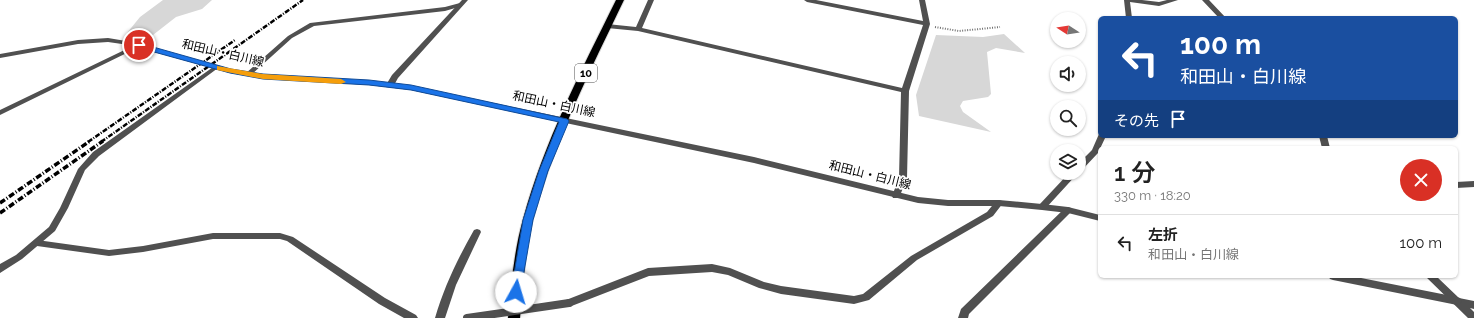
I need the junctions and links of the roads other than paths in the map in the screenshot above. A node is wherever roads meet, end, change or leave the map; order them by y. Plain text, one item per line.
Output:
1 (620, 0) edge
2 (651, 0) edge
3 (807, 0) edge
4 (922, 0) edge
5 (1127, 0) edge
6 (1175, 0) edge
7 (1206, 0) edge
8 (463, 2) edge
9 (1128, 16) edge
10 (1221, 16) edge
11 (927, 24) junction
12 (607, 26) junction
13 (638, 29) junction
14 (139, 45) junction
15 (0, 56) edge
16 (216, 67) junction
17 (249, 74) junction
18 (390, 86) junction
19 (905, 91) junction
20 (0, 114) edge
21 (564, 121) junction
22 (1101, 138) edge
23 (1086, 161) edge
24 (1067, 180) edge
25 (1474, 184) edge
26 (1458, 185) edge
27 (896, 196) junction
28 (999, 203) junction
29 (1042, 207) junction
30 (1068, 210) junction
31 (1098, 218) edge
32 (477, 232) dead end
33 (37, 243) junction
34 (0, 269) edge
35 (1344, 278) edge
36 (1432, 278) edge
37 (1457, 301) junction
38 (1474, 306) edge
39 (412, 318) edge
40 (440, 318) edge
41 (467, 318) edge
42 (514, 318) edge
43 (963, 318) edge
44 (1474, 318) edge

1 - 12 main road, 10
2 - 13 street
3 - 11 street
4 - 11 street
5 - 6 street
5 - 9 street
7 - 10 street
8 - 17 street
8 - 18 street
11 - 19 street
12 - 13 street
12 - 21 main road, 10
13 - 19 street
14 - 15 street, 和田山・白川線
14 - 16 street, 和田山・白川線
14 - 20 street
16 - 17 street, 和田山・白川線
16 - 33 street
17 - 18 street, 和田山・白川線
18 - 21 street, 和田山・白川線
19 - 27 street
21 - 27 street, 和田山・白川線
21 - 42 main road, 10
22 - 23 street
24 - 29 street
25 - 26 street
27 - 28 street, 和田山・白川線
28 - 29 street, 和田山・白川線
28 - 41 street, bridge
29 - 30 street, 和田山・白川線
30 - 31 street, 和田山・白川線
30 - 43 street
32 - 40 street
33 - 34 street
33 - 39 street
35 - 37 street
36 - 37 street
37 - 38 street
37 - 44 street

